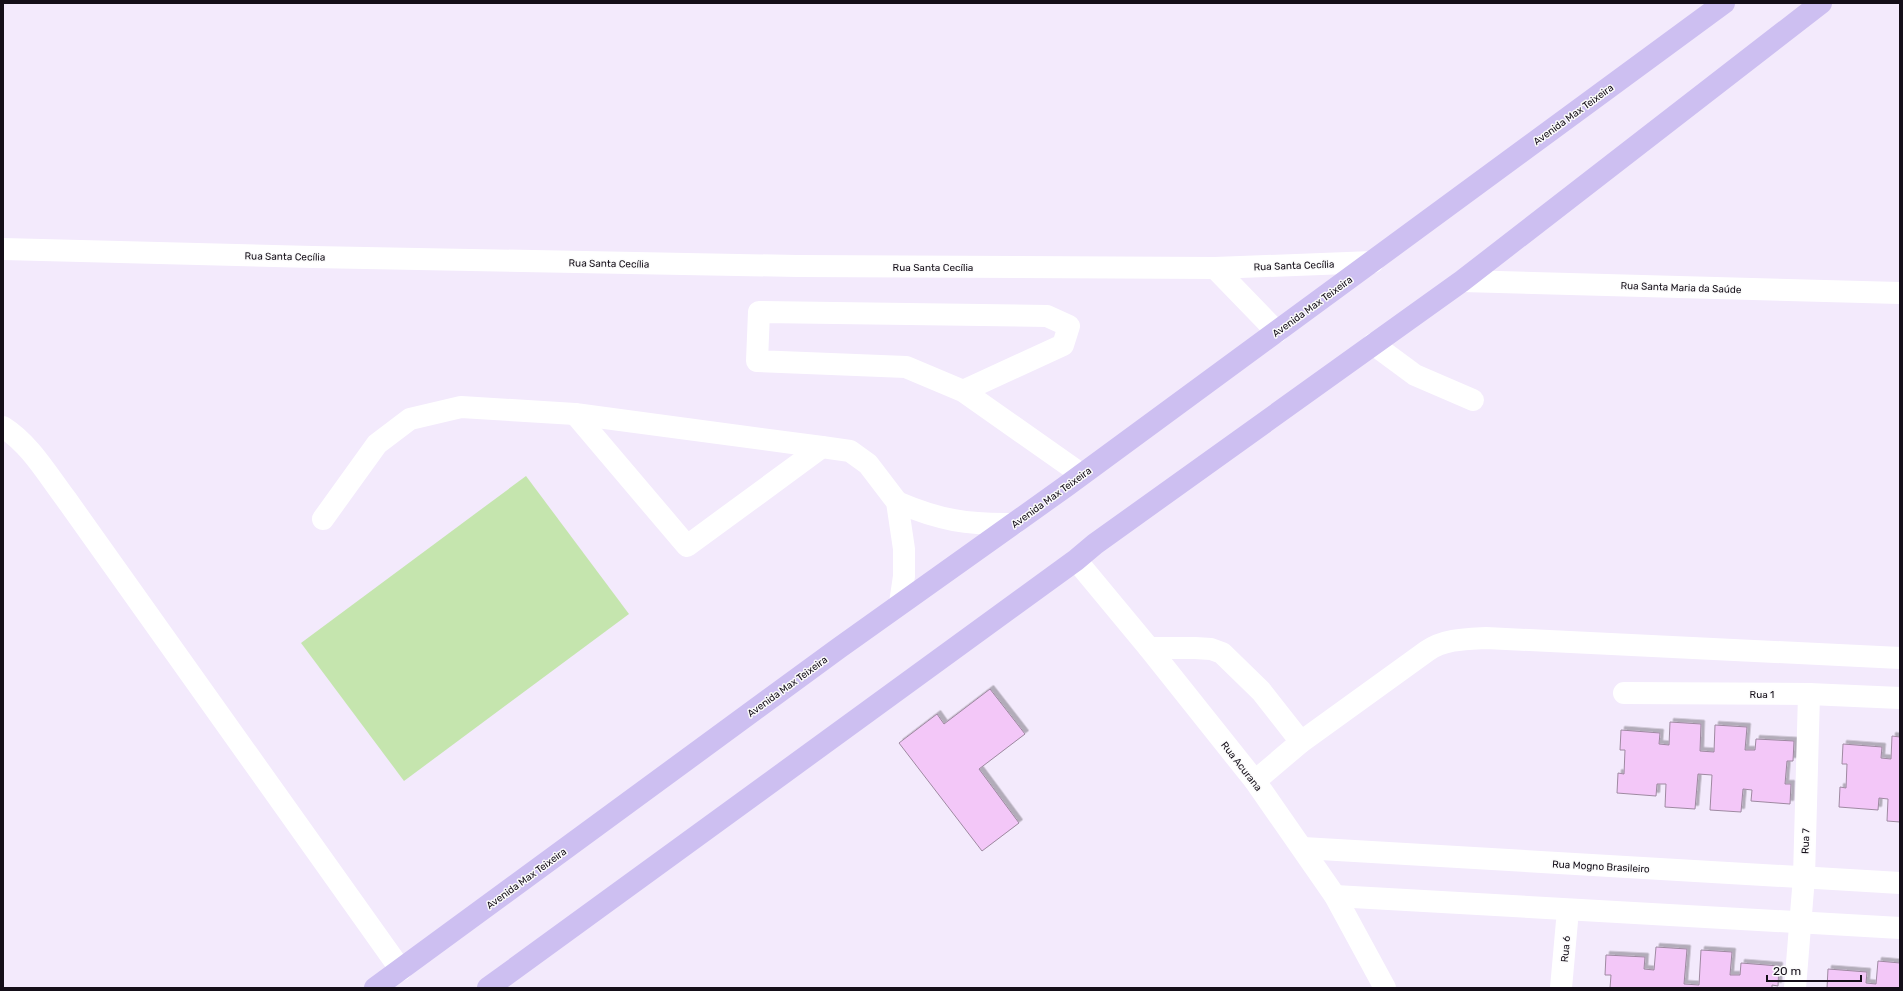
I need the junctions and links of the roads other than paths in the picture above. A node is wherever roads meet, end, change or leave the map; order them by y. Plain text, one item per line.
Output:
1 (1724, 3) edge
2 (1822, 3) edge
3 (3, 249) edge
4 (1373, 262) junction
5 (1215, 268) junction
6 (1462, 280) junction
7 (1900, 293) edge
8 (1277, 332) junction
9 (1373, 344) junction
10 (963, 392) junction
11 (1473, 400) dead end
12 (575, 414) junction
13 (3, 427) edge
14 (822, 447) junction
15 (1081, 474) junction
16 (897, 502) junction
17 (322, 519) dead end
18 (1014, 524) junction
19 (1076, 560) junction
20 (900, 603) junction
21 (1149, 648) junction
22 (1900, 658) edge
23 (1624, 693) dead end
24 (1809, 694) junction
25 (1900, 698) edge
26 (1301, 742) junction
27 (1254, 781) junction
28 (1303, 848) junction
29 (1804, 877) junction
30 (1900, 883) edge
31 (1335, 896) junction
32 (1568, 910) junction
33 (1800, 923) junction
34 (1900, 928) edge
35 (401, 970) junction
36 (375, 988) edge
37 (488, 988) edge
38 (1385, 988) edge
39 (1561, 988) edge
40 (1795, 988) edge

1 - 4 main road, Avenida Max Teixeira
2 - 6 main road
3 - 5 street, Rua Santa Cecília
4 - 5 street, Rua Santa Cecília
4 - 8 main road, Avenida Max Teixeira
5 - 8 street
6 - 7 street, Rua Santa Maria da Saúde
6 - 9 main road
8 - 15 main road, Avenida Max Teixeira
9 - 11 street
9 - 19 main road
10 - 10 street
10 - 15 street
12 - 14 street
12 - 14 street
12 - 17 street
13 - 35 street
14 - 16 street
15 - 18 main road, Avenida Max Teixeira
16 - 18 street
16 - 20 street
18 - 20 main road, Avenida Max Teixeira
19 - 21 street, Rua Acurana
19 - 37 main road
20 - 35 main road, Avenida Max Teixeira
21 - 26 street
21 - 27 street, Rua Acurana
22 - 26 street
23 - 24 street, Rua 1
24 - 25 street, Rua 1
24 - 29 street, Rua 7
26 - 27 street
27 - 28 street, Rua Acurana
28 - 29 street, Rua Mogno Brasileiro
28 - 31 street, Rua Acurana
29 - 30 street, Rua Mogno Brasileiro
29 - 33 street, Rua 7
31 - 32 street
31 - 38 street, Rua Acurana
32 - 33 street
32 - 39 street, Rua 6
33 - 34 street
33 - 40 street, Rua 7
35 - 36 main road, Avenida Max Teixeira

